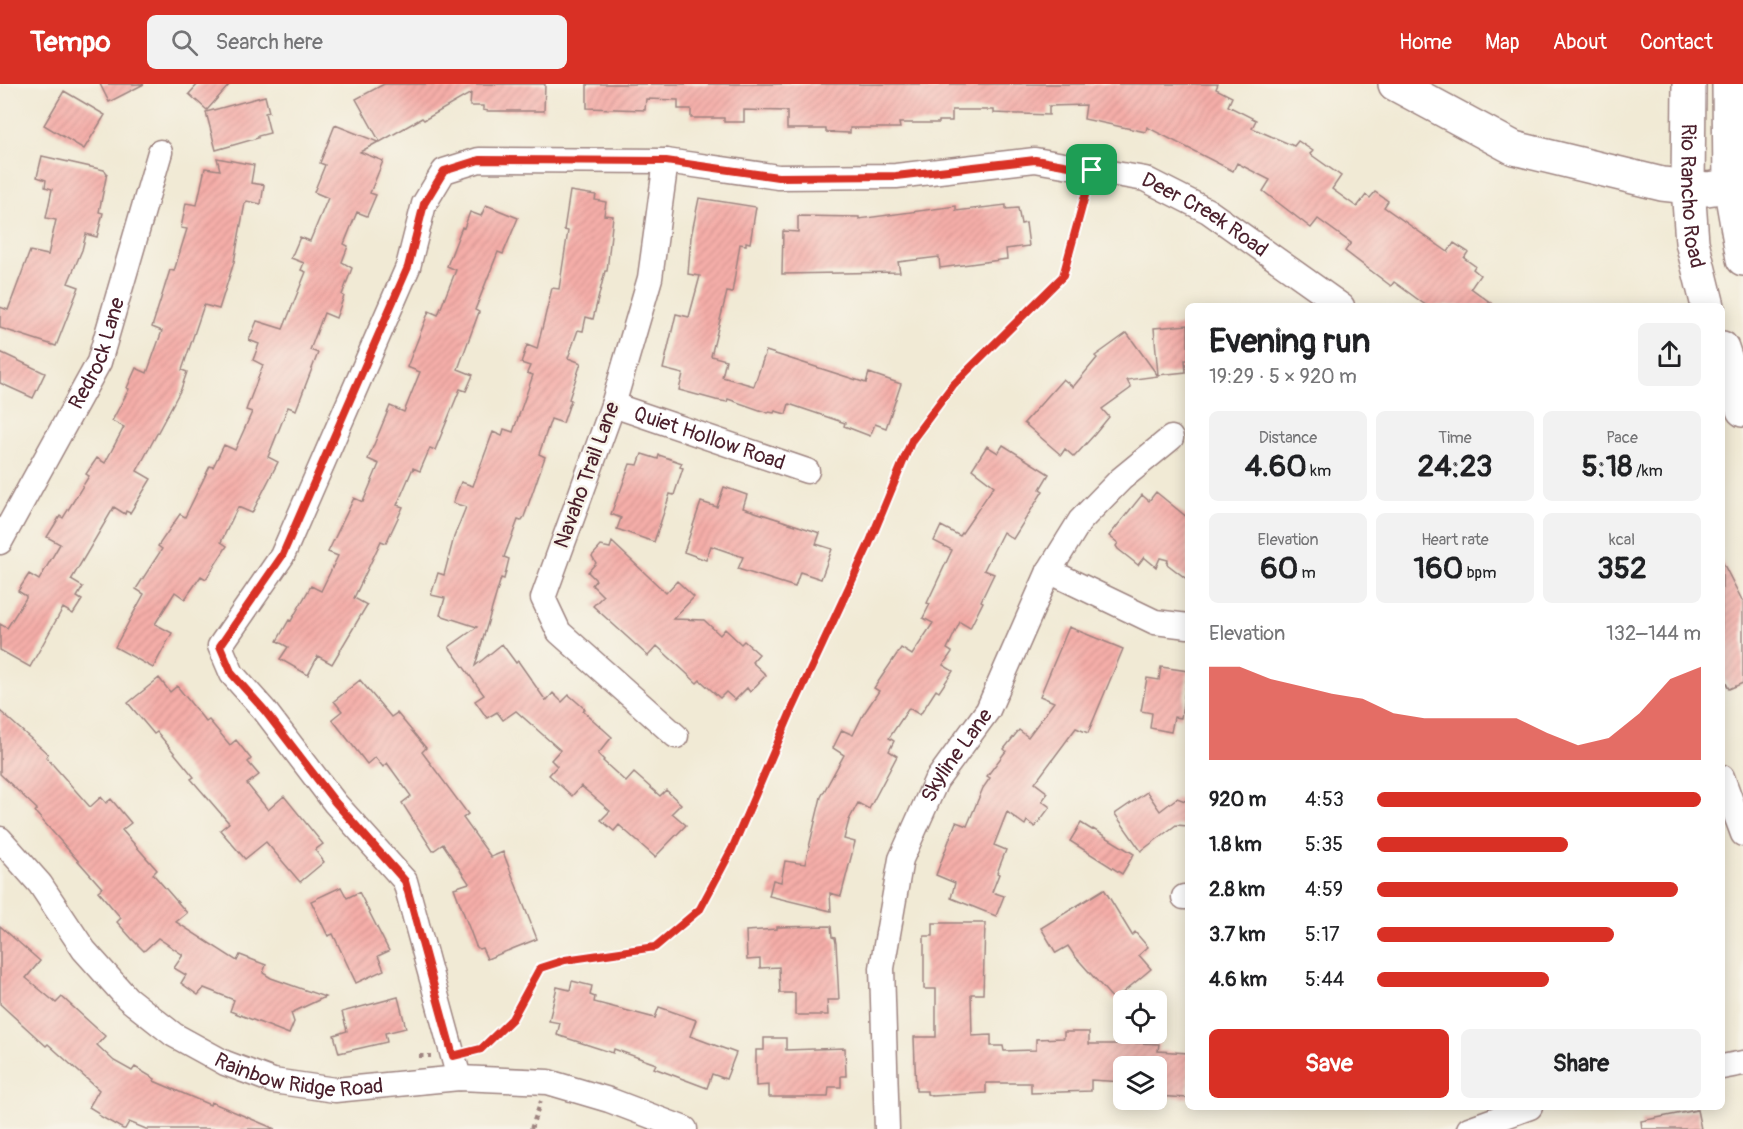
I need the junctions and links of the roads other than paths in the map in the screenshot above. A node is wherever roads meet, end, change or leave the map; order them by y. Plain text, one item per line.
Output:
1 (1395, 84) edge
2 (1689, 84) edge
3 (1729, 84) edge
4 (160, 152) dead end
5 (666, 161) junction
6 (1737, 184) edge
7 (1688, 187) junction
8 (1743, 260) edge
9 (1338, 303) edge
10 (1707, 303) edge
11 (1725, 357) edge
12 (613, 405) junction
13 (1743, 410) edge
14 (1171, 438) dead end
15 (807, 471) dead end
16 (7, 511) edge
17 (0, 542) edge
18 (1049, 571) junction
19 (1185, 626) edge
20 (676, 736) dead end
21 (1725, 785) edge
22 (1743, 834) edge
23 (0, 840) edge
24 (1743, 1063) edge
25 (1725, 1066) edge
26 (456, 1067) junction
27 (1522, 1110) edge
28 (685, 1129) edge
29 (887, 1129) edge
30 (1469, 1129) edge

1 - 7 main road
2 - 7 main road, Rio Rancho Road
3 - 6 main road, Rio Rancho Road
4 - 16 street, Redrock Lane
5 - 9 street, Deer Creek Road
5 - 12 street, Navaho Trail Lane
5 - 26 street, Deer Creek Road
6 - 7 main road
6 - 8 main road, Rio Rancho Road
7 - 10 main road, Rio Rancho Road
11 - 13 main road
12 - 15 street, Quiet Hollow Road
12 - 20 street, Navaho Trail Lane
14 - 18 street, Skyline Lane
16 - 17 street, Redrock Lane
18 - 19 street
18 - 29 street, Skyline Lane
21 - 22 street
23 - 26 street, Rainbow Ridge Road
24 - 25 street
26 - 28 street, Rainbow Ridge Road
27 - 30 street

